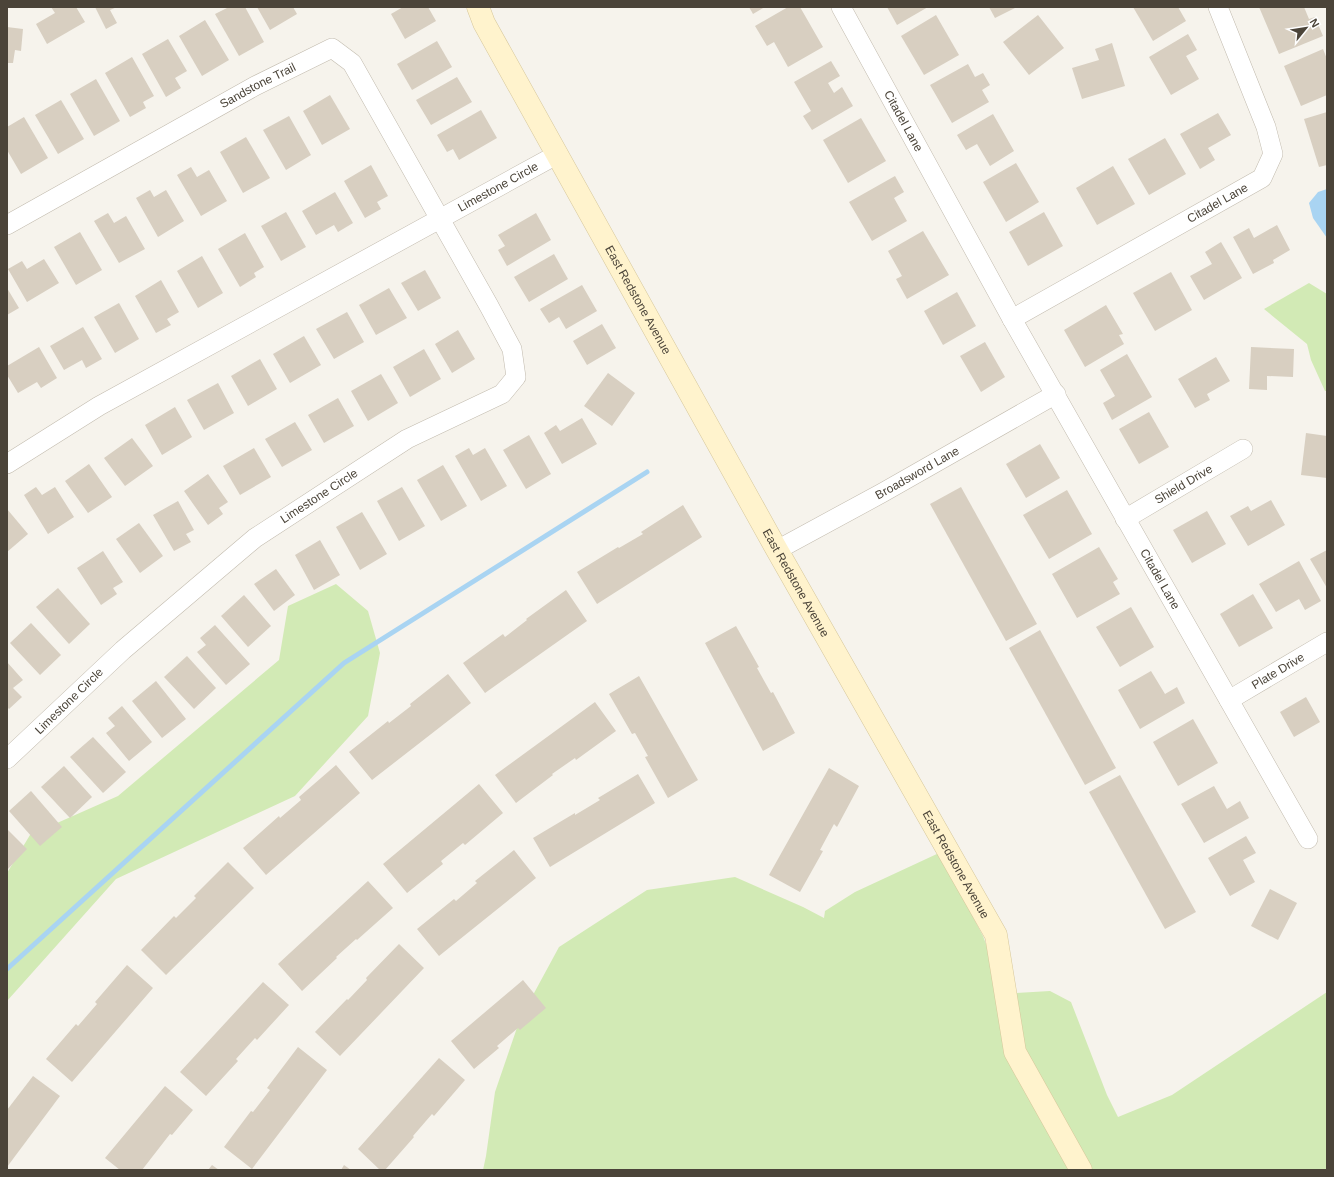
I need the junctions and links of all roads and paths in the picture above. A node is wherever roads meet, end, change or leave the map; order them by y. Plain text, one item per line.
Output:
1 (478, 7) edge
2 (841, 7) edge
3 (1218, 7) edge
4 (558, 154) junction
5 (439, 219) junction
6 (7, 225) edge
7 (1012, 320) junction
8 (1056, 394) junction
9 (1243, 449) dead end
10 (7, 464) edge
11 (1125, 519) junction
12 (777, 550) junction
13 (1327, 642) edge
14 (1229, 700) junction
15 (7, 759) edge
16 (1308, 839) dead end
17 (1081, 1170) edge

1 - 4 street, East Redstone Avenue
2 - 7 street, Citadel Lane
3 - 7 street, Citadel Lane
4 - 5 street, Limestone Circle
4 - 12 street, East Redstone Avenue
5 - 6 street, Sandstone Trail
5 - 10 street, Limestone Circle
5 - 15 street, Limestone Circle
7 - 8 street, Citadel Lane
8 - 11 street, Citadel Lane
8 - 12 street, Broadsword Lane
9 - 11 street, Shield Drive
11 - 14 street, Citadel Lane
12 - 17 street, East Redstone Avenue
13 - 14 street, Plate Drive
14 - 16 street, Citadel Lane

